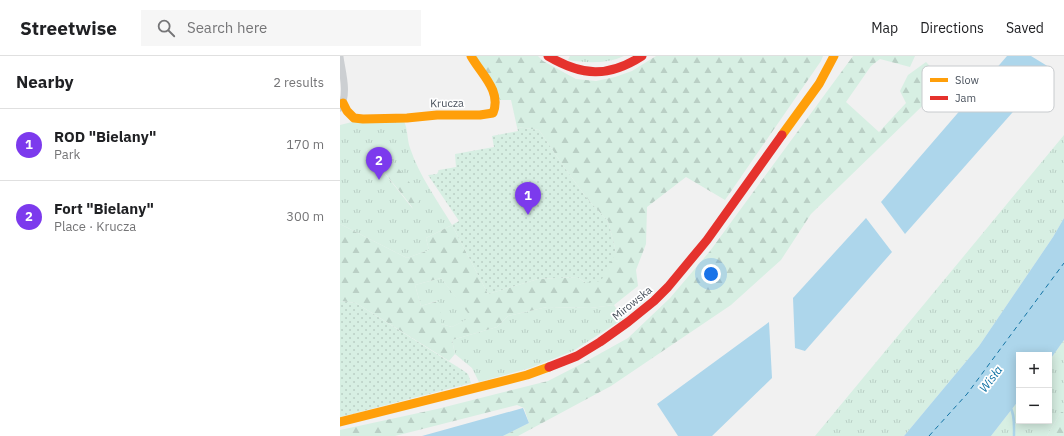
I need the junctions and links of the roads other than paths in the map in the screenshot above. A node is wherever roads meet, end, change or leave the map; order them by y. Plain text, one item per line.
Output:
1 (471, 56) edge
2 (548, 56) edge
3 (642, 56) edge
4 (834, 56) edge
5 (340, 57) edge
6 (342, 106) edge
7 (340, 422) edge

1 - 6 main road, Krucza
2 - 3 main road
4 - 7 main road, Mirowska
5 - 6 street

